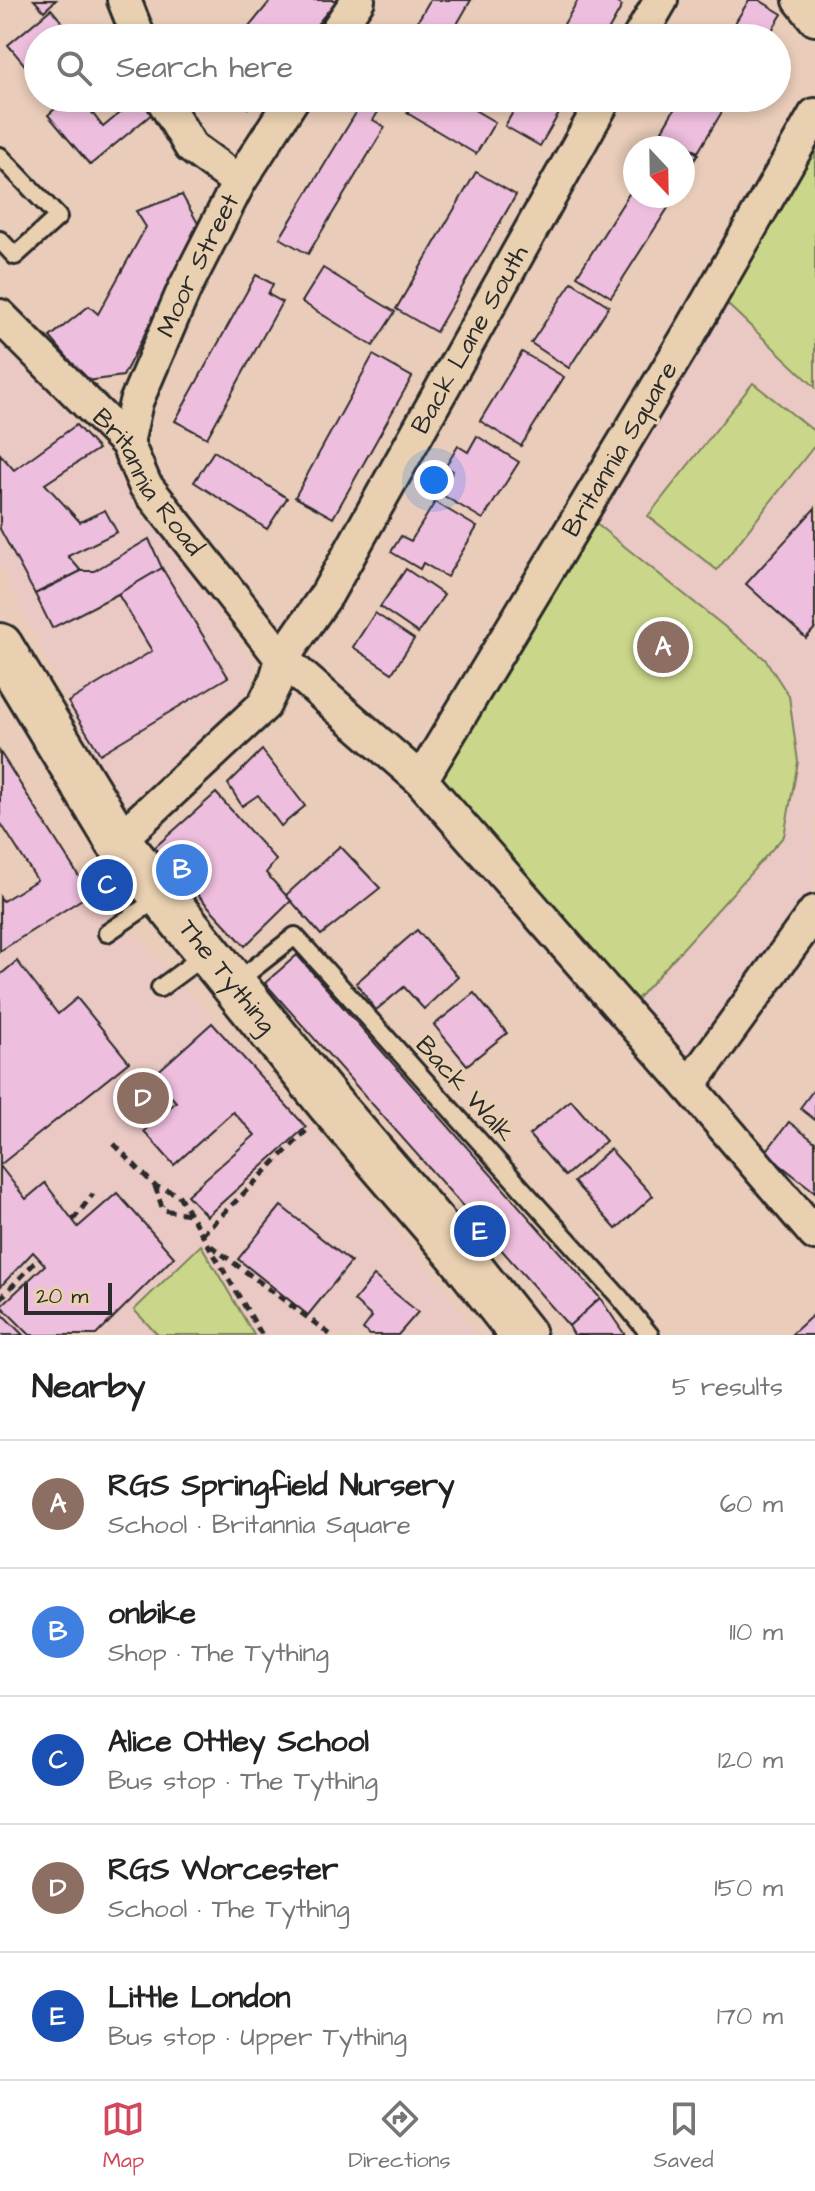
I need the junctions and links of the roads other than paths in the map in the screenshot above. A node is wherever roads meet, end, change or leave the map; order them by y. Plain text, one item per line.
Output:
1 (124, 0) edge
2 (358, 0) edge
3 (661, 0) edge
4 (800, 0) edge
5 (815, 19) edge
6 (133, 24) edge
7 (342, 24) edge
8 (647, 24) edge
9 (170, 112) edge
10 (284, 112) edge
11 (597, 112) edge
12 (815, 115) edge
13 (0, 156) edge
14 (239, 182) junction
15 (0, 240) edge
16 (0, 316) edge
17 (127, 443) junction
18 (282, 659) junction
19 (6, 670) edge
20 (421, 780) junction
21 (118, 841) junction
22 (162, 896) junction
23 (815, 912) edge
24 (107, 933) dead end
25 (220, 969) junction
26 (160, 988) dead end
27 (689, 1086) junction
28 (814, 1232) edge
29 (523, 1335) edge
30 (650, 1335) edge

1 - 6 street
2 - 7 street
3 - 8 street
4 - 5 street
9 - 14 street
10 - 14 street, Moor Street
11 - 18 street, Back Lane South
12 - 20 street, Britannia Square
13 - 15 lane
14 - 17 street, Moor Street
16 - 17 street, Britannia Road
17 - 18 street, Britannia Road
18 - 20 street
18 - 21 street
19 - 21 main road, The Tything
20 - 27 street
21 - 22 main road, The Tything
22 - 24 lane
22 - 25 main road, The Tything
23 - 27 street
25 - 26 lane
25 - 29 main road, The Tything
25 - 30 lane, Back Walk
27 - 28 street

